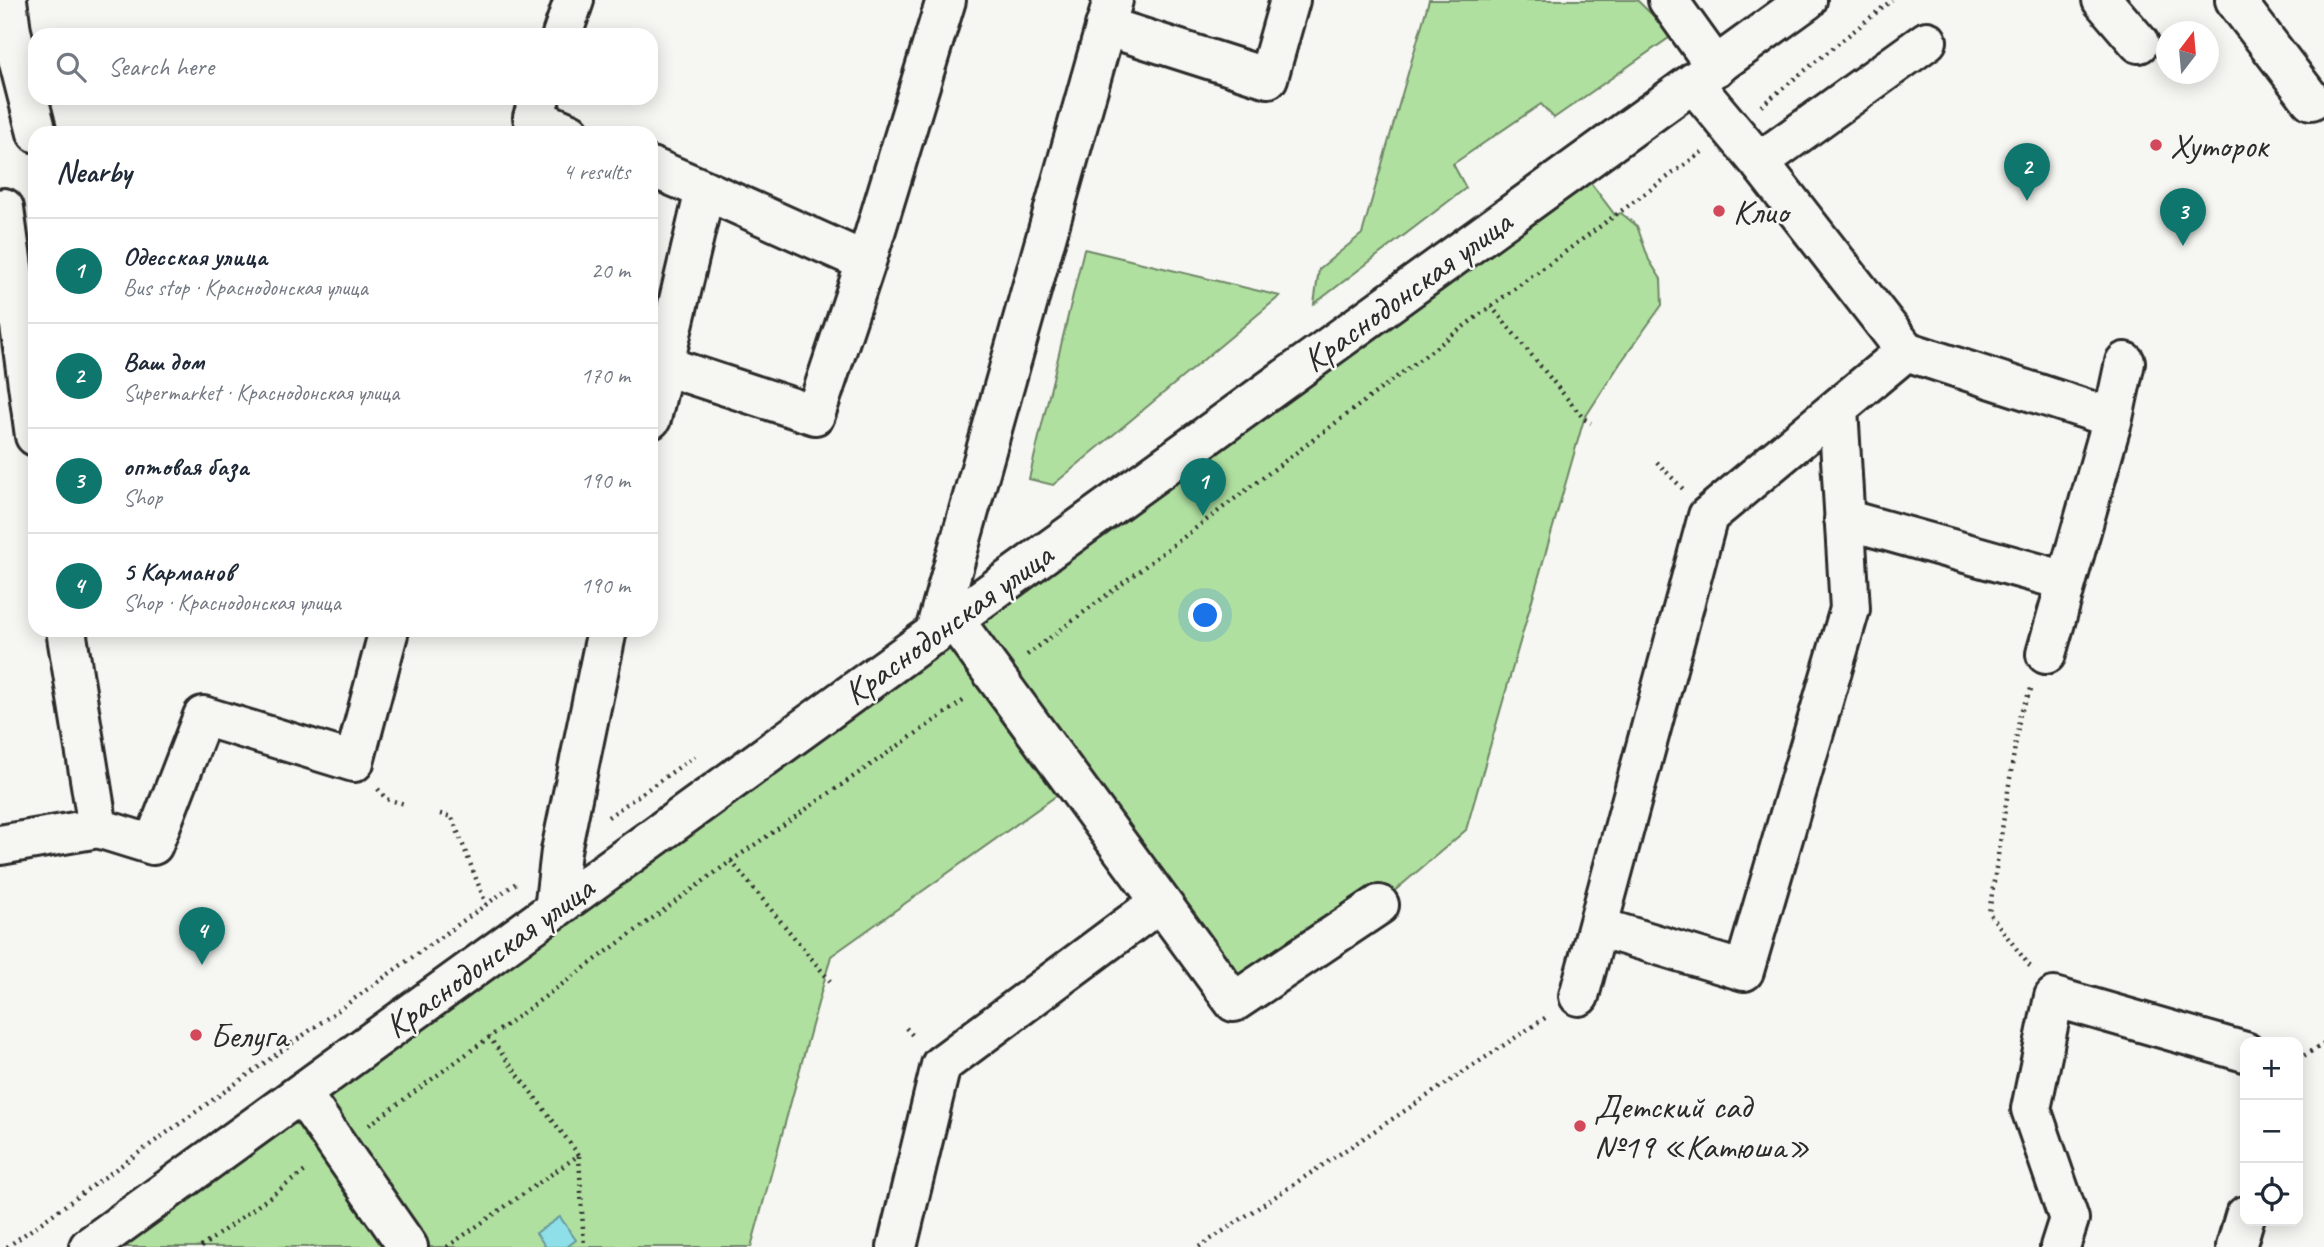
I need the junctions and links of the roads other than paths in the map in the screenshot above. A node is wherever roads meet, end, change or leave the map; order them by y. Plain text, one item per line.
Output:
1 (7, 0) edge
2 (574, 0) edge
3 (946, 0) edge
4 (1290, 0) edge
5 (1668, 0) edge
6 (1807, 0) edge
7 (2102, 0) edge
8 (2235, 0) edge
9 (1109, 13) edge
10 (564, 28) edge
11 (1927, 41) dead end
12 (2138, 43) dead end
13 (1704, 75) junction
14 (28, 98) edge
15 (2311, 100) dead end
16 (30, 105) edge
17 (537, 105) edge
18 (35, 126) edge
19 (554, 126) edge
20 (1759, 162) junction
21 (658, 170) edge
22 (705, 190) junction
23 (13, 209) edge
24 (866, 262) junction
25 (1906, 351) junction
26 (2125, 362) dead end
27 (28, 364) edge
28 (662, 365) junction
29 (658, 385) edge
30 (1838, 408) junction
31 (2113, 418) junction
32 (1844, 519) junction
33 (2066, 581) junction
34 (944, 627) junction
35 (67, 637) edge
36 (388, 637) edge
37 (606, 637) edge
38 (2046, 654) road end
39 (98, 828) junction
40 (0, 845) edge
41 (1160, 902) junction
42 (1378, 905) dead end
43 (554, 910) junction
44 (1598, 927) junction
45 (1579, 996) road end
46 (2240, 1051) edge
47 (301, 1093) junction
48 (2242, 1226) edge
49 (89, 1247) edge
50 (408, 1247) edge
51 (897, 1247) edge
52 (2060, 1247) edge
53 (2236, 1247) edge

1 - 14 street
2 - 10 street
3 - 24 street
4 - 9 street
5 - 13 street
6 - 13 street, Краснодонская улица
7 - 12 street
8 - 15 street
9 - 34 street
11 - 20 street
13 - 20 street
13 - 34 street, Краснодонская улица
16 - 18 street
17 - 19 street
20 - 25 street
21 - 22 street
22 - 24 street
22 - 28 street
23 - 27 street
24 - 28 street
25 - 30 street
25 - 31 street
26 - 31 street
28 - 29 street
30 - 32 street
30 - 44 street
31 - 33 street
32 - 33 street
32 - 44 street
33 - 38 street
34 - 41 street
34 - 43 street, Краснодонская улица
35 - 39 street
36 - 39 street
37 - 43 street
39 - 40 street
41 - 42 street
41 - 51 street
43 - 47 street, Краснодонская улица
44 - 45 street
46 - 52 street
47 - 49 street, Краснодонская улица
47 - 50 street
48 - 53 street

